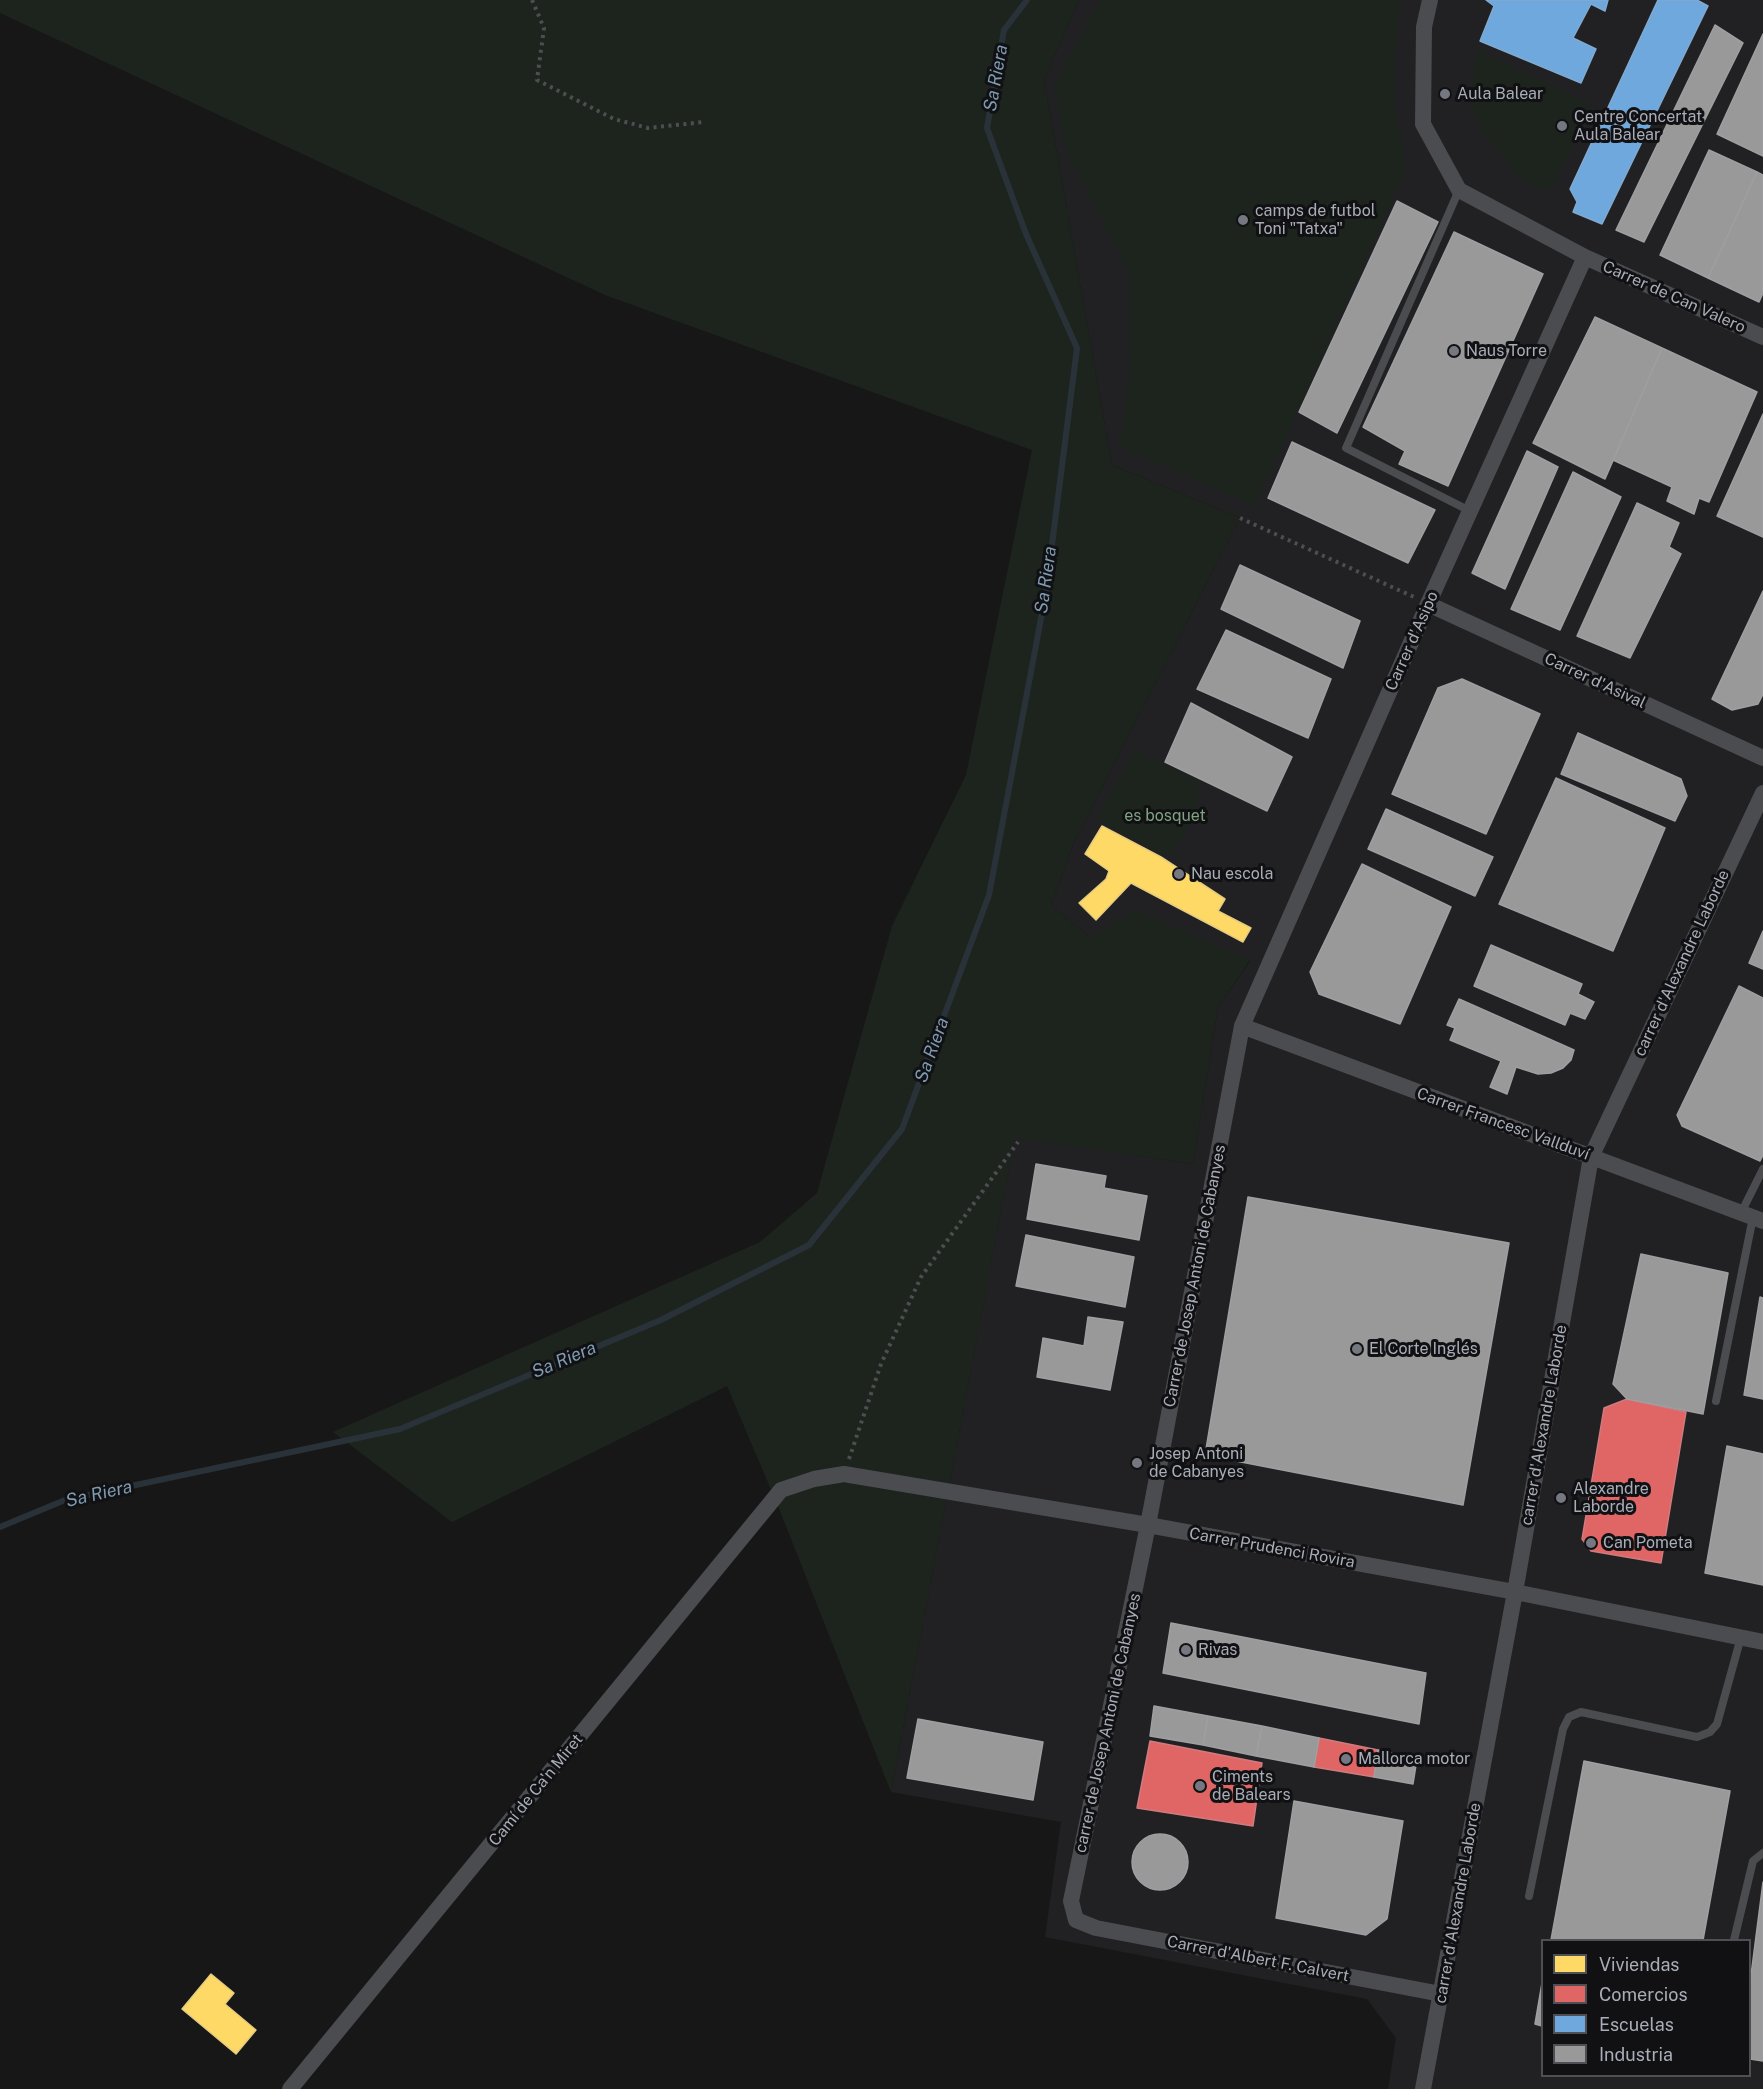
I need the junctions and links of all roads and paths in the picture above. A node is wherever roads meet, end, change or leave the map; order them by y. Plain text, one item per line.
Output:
1 (532, 0) edge
2 (1430, 0) edge
3 (704, 122) dead end
4 (1459, 190) junction
5 (1585, 257) junction
6 (1763, 337) edge
7 (1470, 511) junction
8 (1240, 518) dead end
9 (1428, 604) junction
10 (1763, 758) edge
11 (1763, 793) edge
12 (1242, 1026) junction
13 (1018, 1142) dead end
14 (1591, 1157) junction
15 (1763, 1169) edge
16 (1752, 1217) edge
17 (1716, 1401) dead end
18 (844, 1474) junction
19 (781, 1490) joint
20 (1148, 1525) junction
21 (1515, 1592) junction
22 (1741, 1637) junction
23 (1763, 1642) edge
24 (1763, 1853) edge
25 (1529, 1896) dead end
26 (1076, 1920) joint
27 (1734, 1939) edge
28 (1441, 1994) junction
29 (290, 2089) edge
30 (1423, 2089) edge

1 - 3 path
2 - 4 street
4 - 5 street, Carrer de Can Valero
4 - 7 lane
5 - 6 street, Carrer de Can Valero
5 - 7 street, Carrer d'Asipo
7 - 9 street, Carrer d'Asipo
8 - 9 path
9 - 10 street, Carrer d'Asival
9 - 12 street, Carrer d'Asipo
11 - 14 street, carrer d'Alexandre Laborde
12 - 14 street, Carrer Francesc Vallduví
12 - 20 street, Carrer de Josep Antoni de Cabanyes
13 - 18 path
14 - 16 street, Carrer Francesc Vallduví
14 - 21 street, carrer d'Alexandre Laborde
15 - 16 lane
16 - 17 lane
18 - 19 street, Carrer Prudenci Rovira
18 - 20 street, Carrer Prudenci Rovira
19 - 29 street, Camí de Ca'n Miret
20 - 21 street, Carrer Prudenci Rovira
20 - 26 street, carrer de Josep Antoni de Cabanyes
21 - 22 street, Carrer Prudenci Rovira
21 - 28 street, carrer d'Alexandre Laborde
22 - 23 street, Carrer Prudenci Rovira
22 - 25 lane
24 - 27 lane
26 - 28 street, Carrer d'Albert F. Calvert
28 - 30 street, carrer d'Alexandre Laborde

